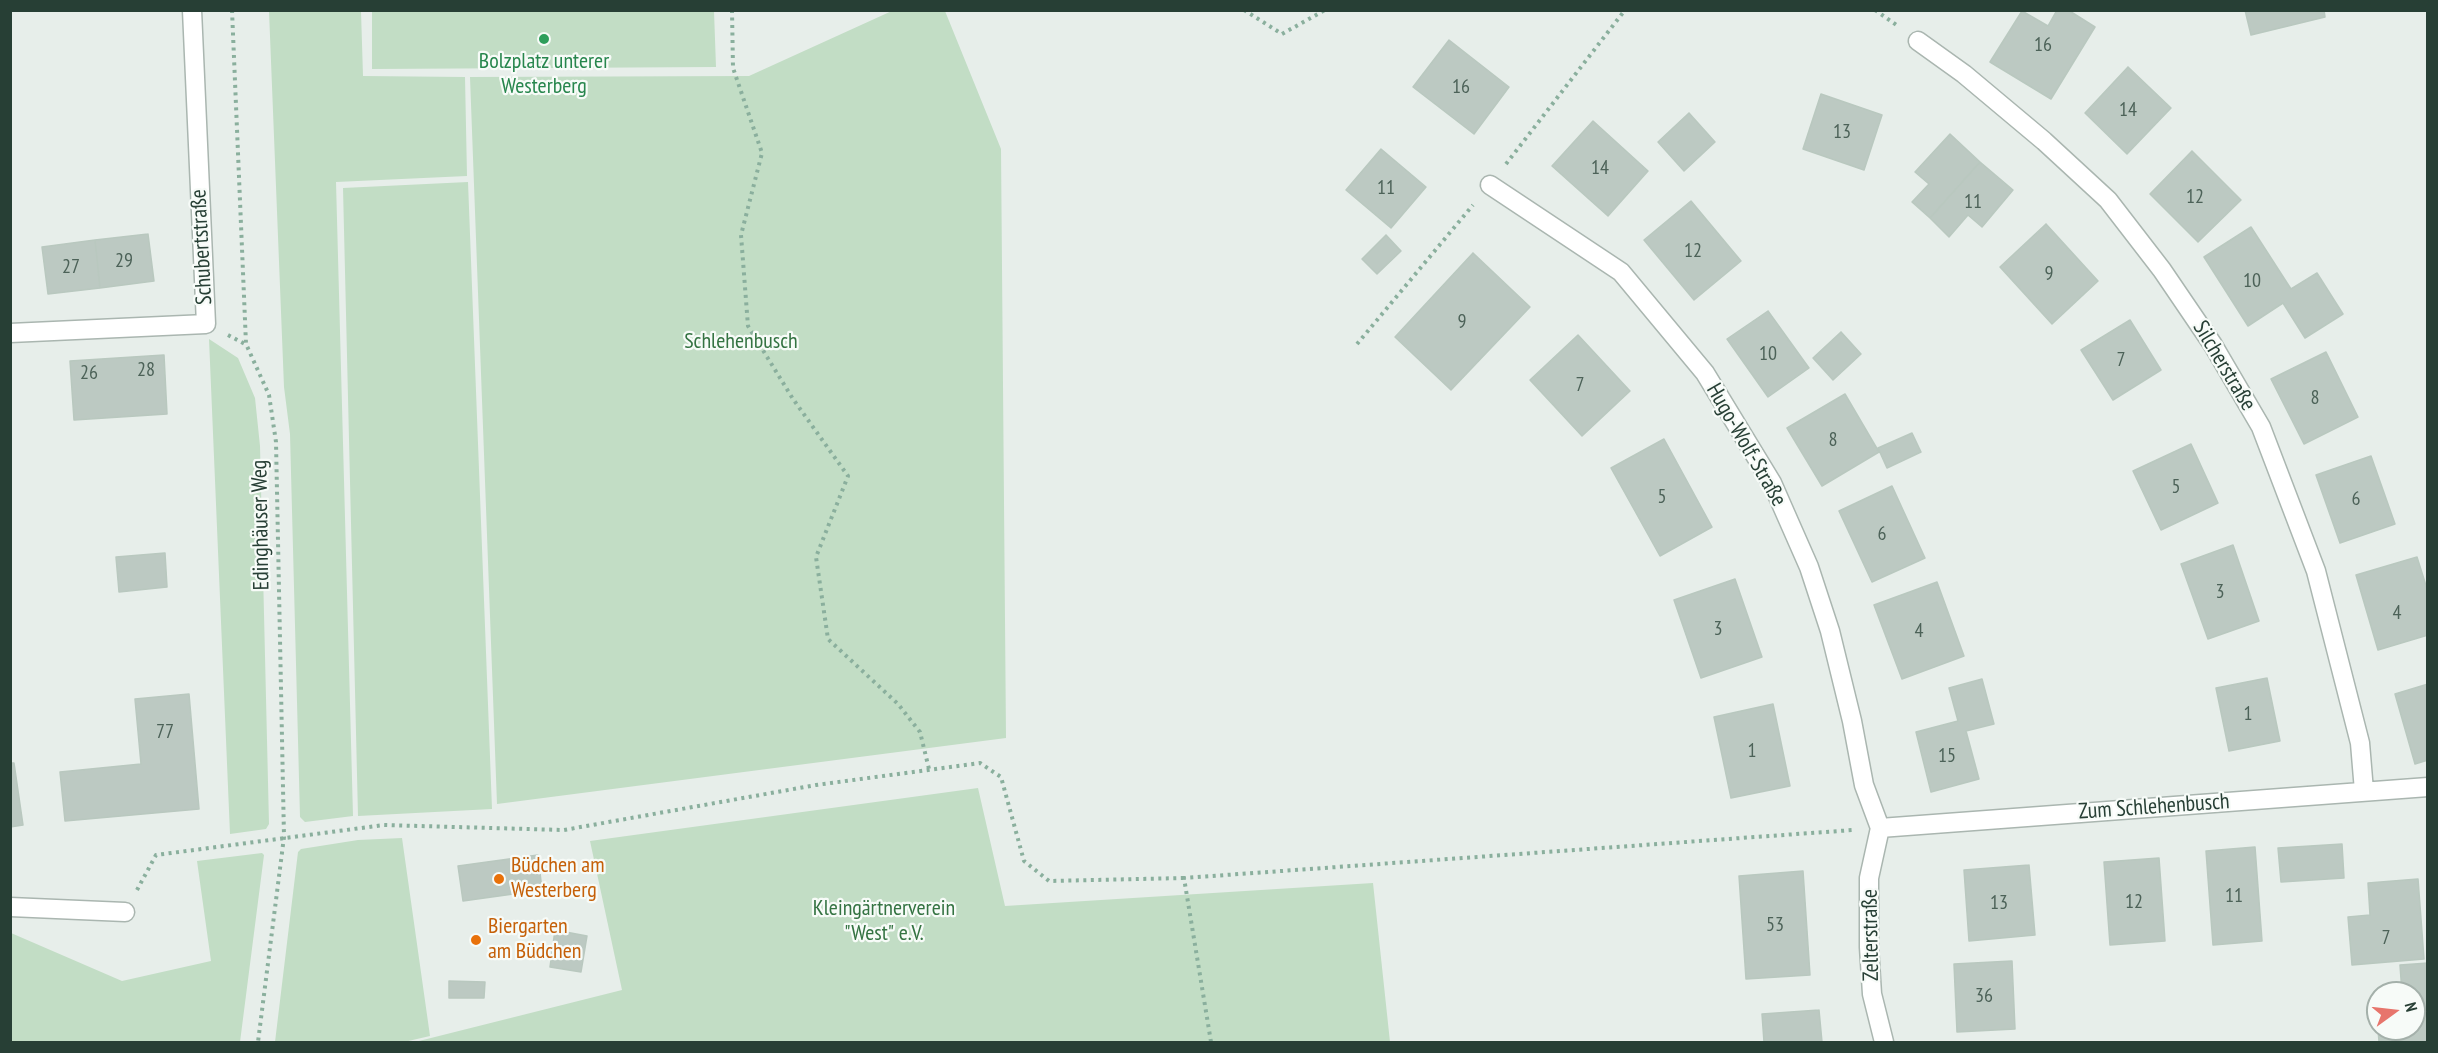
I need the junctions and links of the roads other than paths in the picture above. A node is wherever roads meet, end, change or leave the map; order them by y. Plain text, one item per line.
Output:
1 (192, 10) edge
2 (1918, 41) dead end
3 (1490, 185) road end
4 (10, 333) edge
5 (2427, 787) edge
6 (2364, 790) junction
7 (1880, 828) junction
8 (10, 907) edge
9 (125, 912) road end
10 (1884, 1042) edge

1 - 4 street, Schubertstraße
2 - 6 street, Silcherstraße
3 - 7 street, Hugo-Wolf-Straße
5 - 6 street, Zum Schlehenbusch
6 - 7 street, Zum Schlehenbusch
7 - 10 street, Zelterstraße
8 - 9 street

